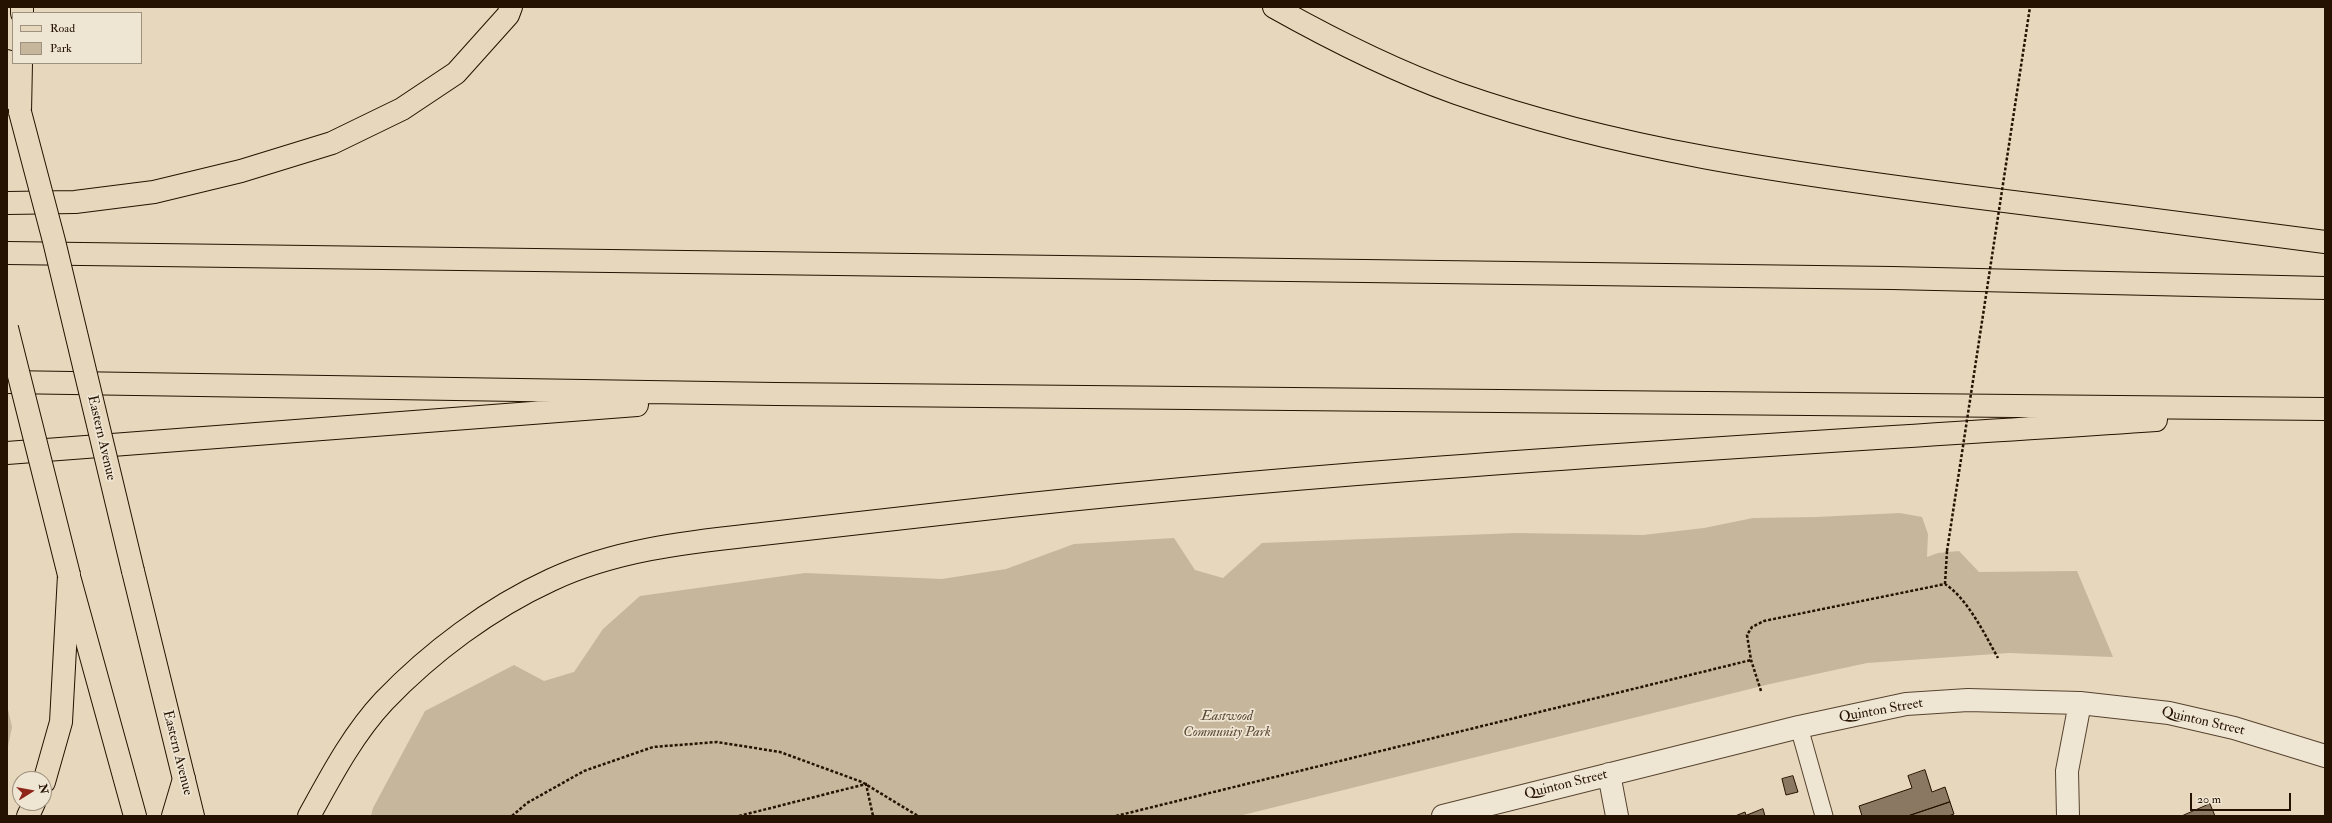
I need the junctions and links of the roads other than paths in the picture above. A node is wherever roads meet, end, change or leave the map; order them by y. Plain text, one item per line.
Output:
1 (511, 7) edge
2 (1274, 7) edge
3 (7, 61) edge
4 (21, 64) edge
5 (20, 112) junction
6 (7, 203) edge
7 (2325, 242) edge
8 (7, 253) edge
9 (2325, 288) edge
10 (7, 328) edge
11 (7, 382) edge
12 (776, 394) junction
13 (2325, 409) edge
14 (7, 453) edge
15 (69, 575) junction
16 (2080, 703) junction
17 (1799, 727) junction
18 (2325, 756) edge
19 (47, 771) edge
20 (1609, 774) junction
21 (184, 779) junction
22 (135, 816) edge
23 (173, 816) edge
24 (193, 816) edge
25 (309, 816) edge
26 (1443, 816) edge
27 (1617, 816) edge
28 (1824, 816) edge
29 (2068, 816) edge

1 - 6 main road
2 - 7 main road
3 - 5 main road, Eastern Avenue
4 - 5 main road
5 - 21 main road, Eastern Avenue, bridge
8 - 9 main road
10 - 15 main road, bridge
11 - 12 main road
12 - 13 main road
12 - 14 main road
13 - 25 main road
15 - 19 main road
15 - 22 main road
16 - 17 street, Quinton Street
16 - 18 street, Quinton Street
16 - 29 street
17 - 20 street, Quinton Street
17 - 28 lane
20 - 26 street, Quinton Street
20 - 27 street
21 - 23 main road
21 - 24 main road, Eastern Avenue

